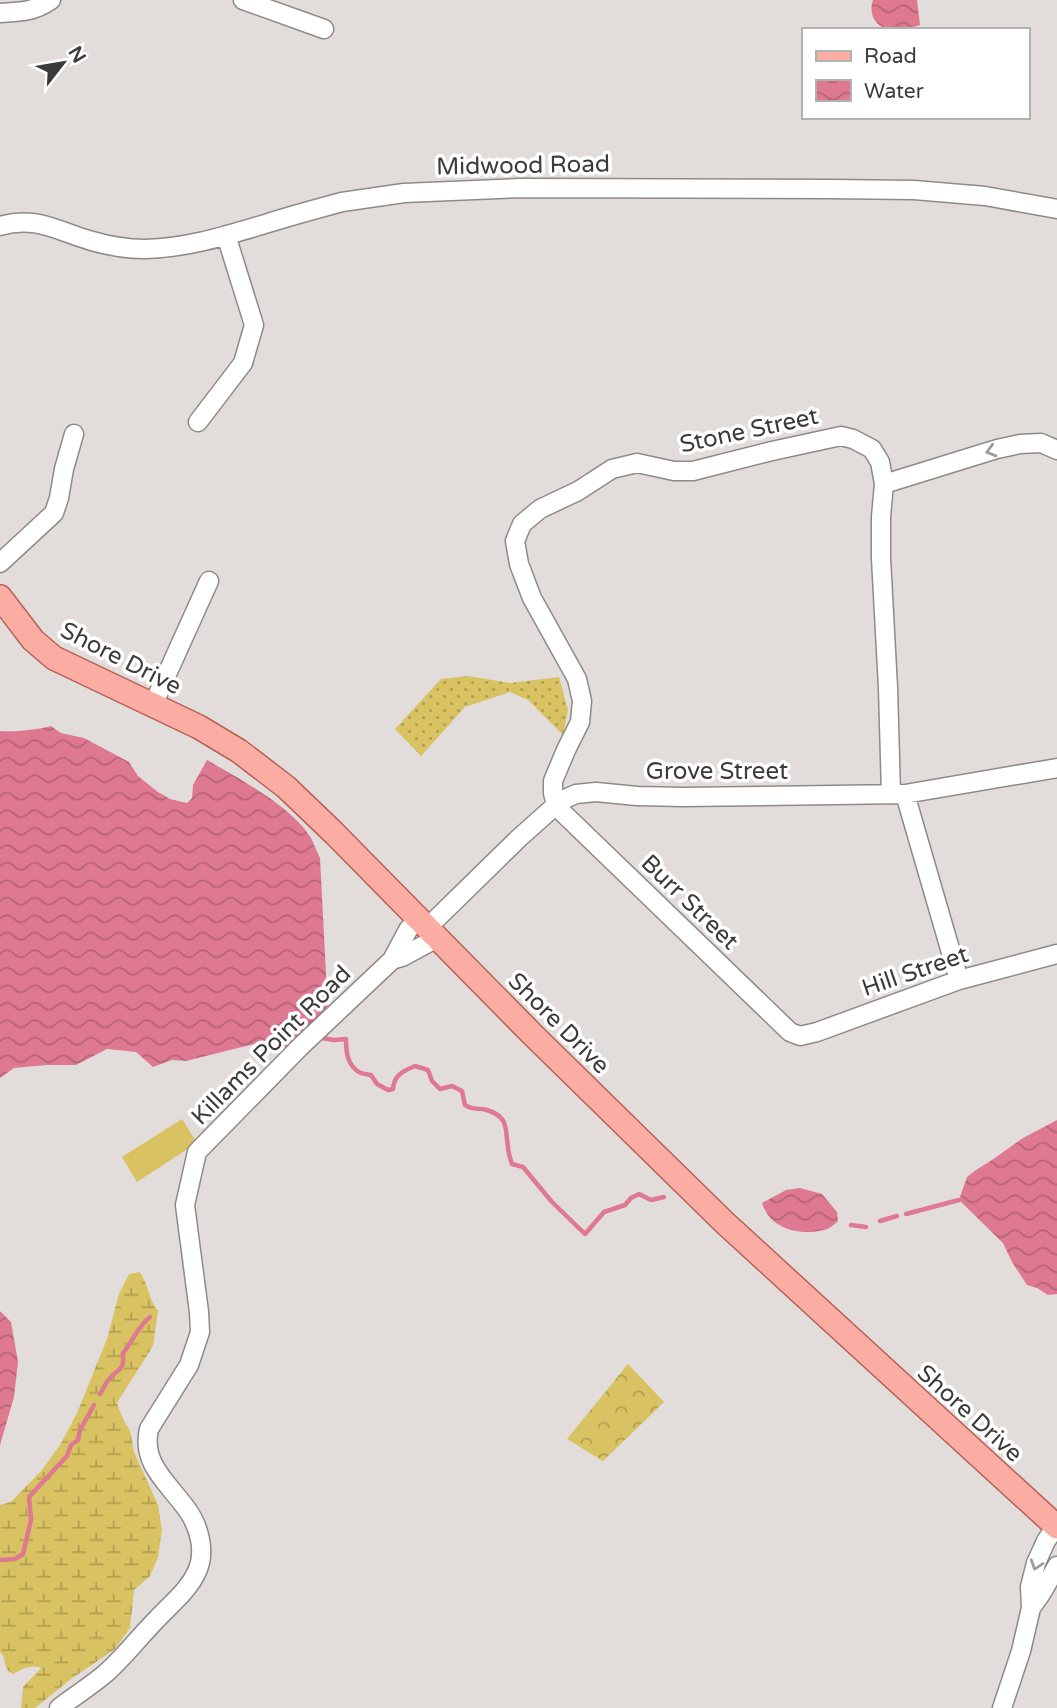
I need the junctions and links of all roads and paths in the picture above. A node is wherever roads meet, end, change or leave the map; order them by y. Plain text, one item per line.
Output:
1 (51, 0) edge
2 (243, 0) edge
3 (0, 13) edge
4 (324, 29) dead end
5 (1057, 209) edge
6 (0, 226) edge
7 (226, 236) junction
8 (198, 422) dead end
9 (74, 434) dead end
10 (1057, 450) edge
11 (884, 484) junction
12 (0, 564) edge
13 (209, 581) dead end
14 (0, 597) edge
15 (153, 705) junction
16 (1057, 768) edge
17 (898, 794) junction
18 (556, 805) junction
19 (427, 928) junction
20 (1057, 954) edge
21 (392, 960) junction
22 (959, 980) junction
23 (790, 1032) joint
24 (1056, 1527) edge
25 (1057, 1566) edge
26 (1031, 1608) junction
27 (59, 1708) edge
28 (1002, 1708) edge

1 - 3 street
2 - 4 street
5 - 7 street, Midwood Road
6 - 7 street, Midwood Road
7 - 8 street
9 - 12 street
10 -> 11 street
11 - 17 street, Stone Street
11 - 18 street, Stone Street
13 - 15 street
14 - 15 main road, Shore Drive
15 - 19 main road, Shore Drive
16 - 17 street, Grove Street
17 - 18 street, Grove Street
17 - 22 street, Stone Street
18 - 19 street, Grove Street
18 - 23 street, Burr Street
19 - 21 street, Killams Point Road
19 - 21 street, Killams Point Road
19 - 24 main road, Shore Drive
20 - 22 street, Hill Street
21 - 27 street, Killams Point Road
22 - 23 street, Hill Street
24 -> 26 street
25 - 26 street
26 - 28 street

